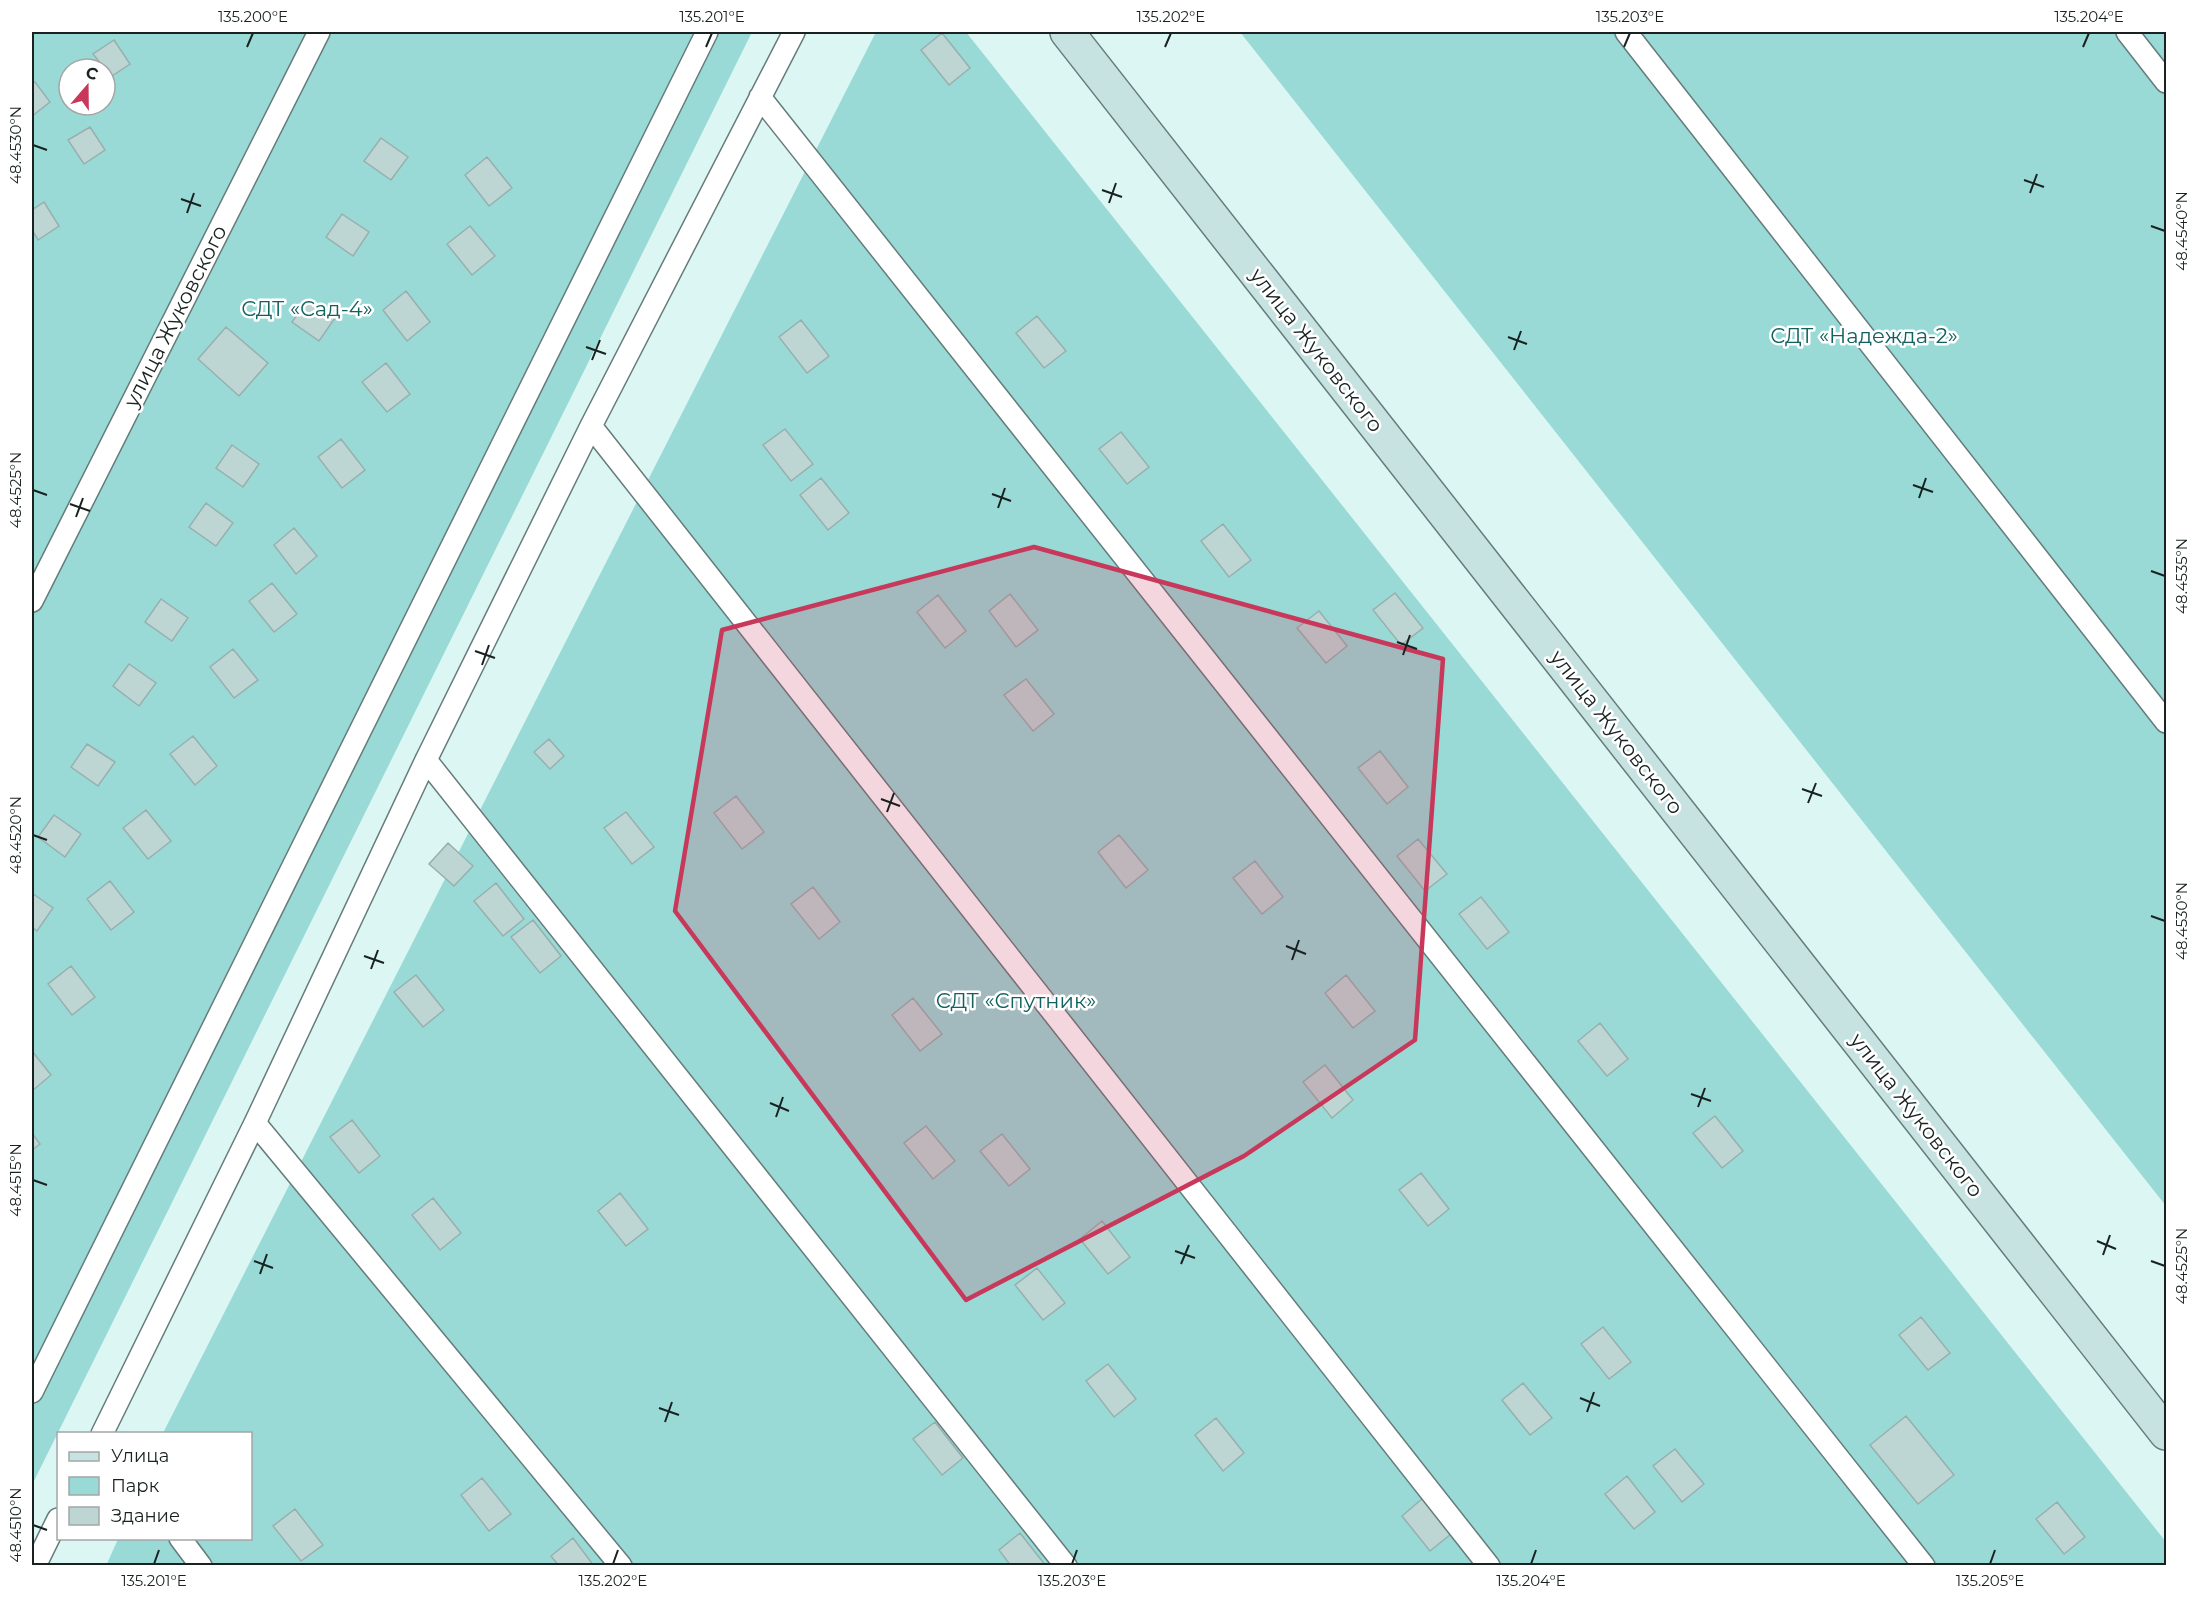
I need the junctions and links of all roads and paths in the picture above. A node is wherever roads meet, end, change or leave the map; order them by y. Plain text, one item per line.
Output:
1 (319, 32) edge
2 (707, 32) edge
3 (794, 32) edge
4 (1067, 32) edge
5 (1626, 32) edge
6 (2127, 32) edge
7 (2166, 82) edge
8 (760, 97) junction
9 (591, 426) junction
10 (32, 601) edge
11 (2166, 722) edge
12 (426, 760) junction
13 (255, 1123) junction
14 (32, 1392) edge
15 (103, 1432) edge
16 (2166, 1433) edge
17 (57, 1521) edge
18 (181, 1540) edge
19 (35, 1566) edge
20 (201, 1566) edge
21 (621, 1566) edge
22 (1066, 1566) edge
23 (1489, 1566) edge
24 (1924, 1566) edge

1 - 10 lane, улица Жуковского
2 - 14 lane
3 - 8 lane
4 - 16 main road, улица Жуковского
5 - 11 lane
6 - 7 lane
8 - 9 lane
8 - 24 lane
9 - 12 lane
9 - 23 lane
12 - 13 lane
12 - 22 lane
13 - 15 lane
13 - 21 lane
17 - 19 lane
18 - 20 lane

